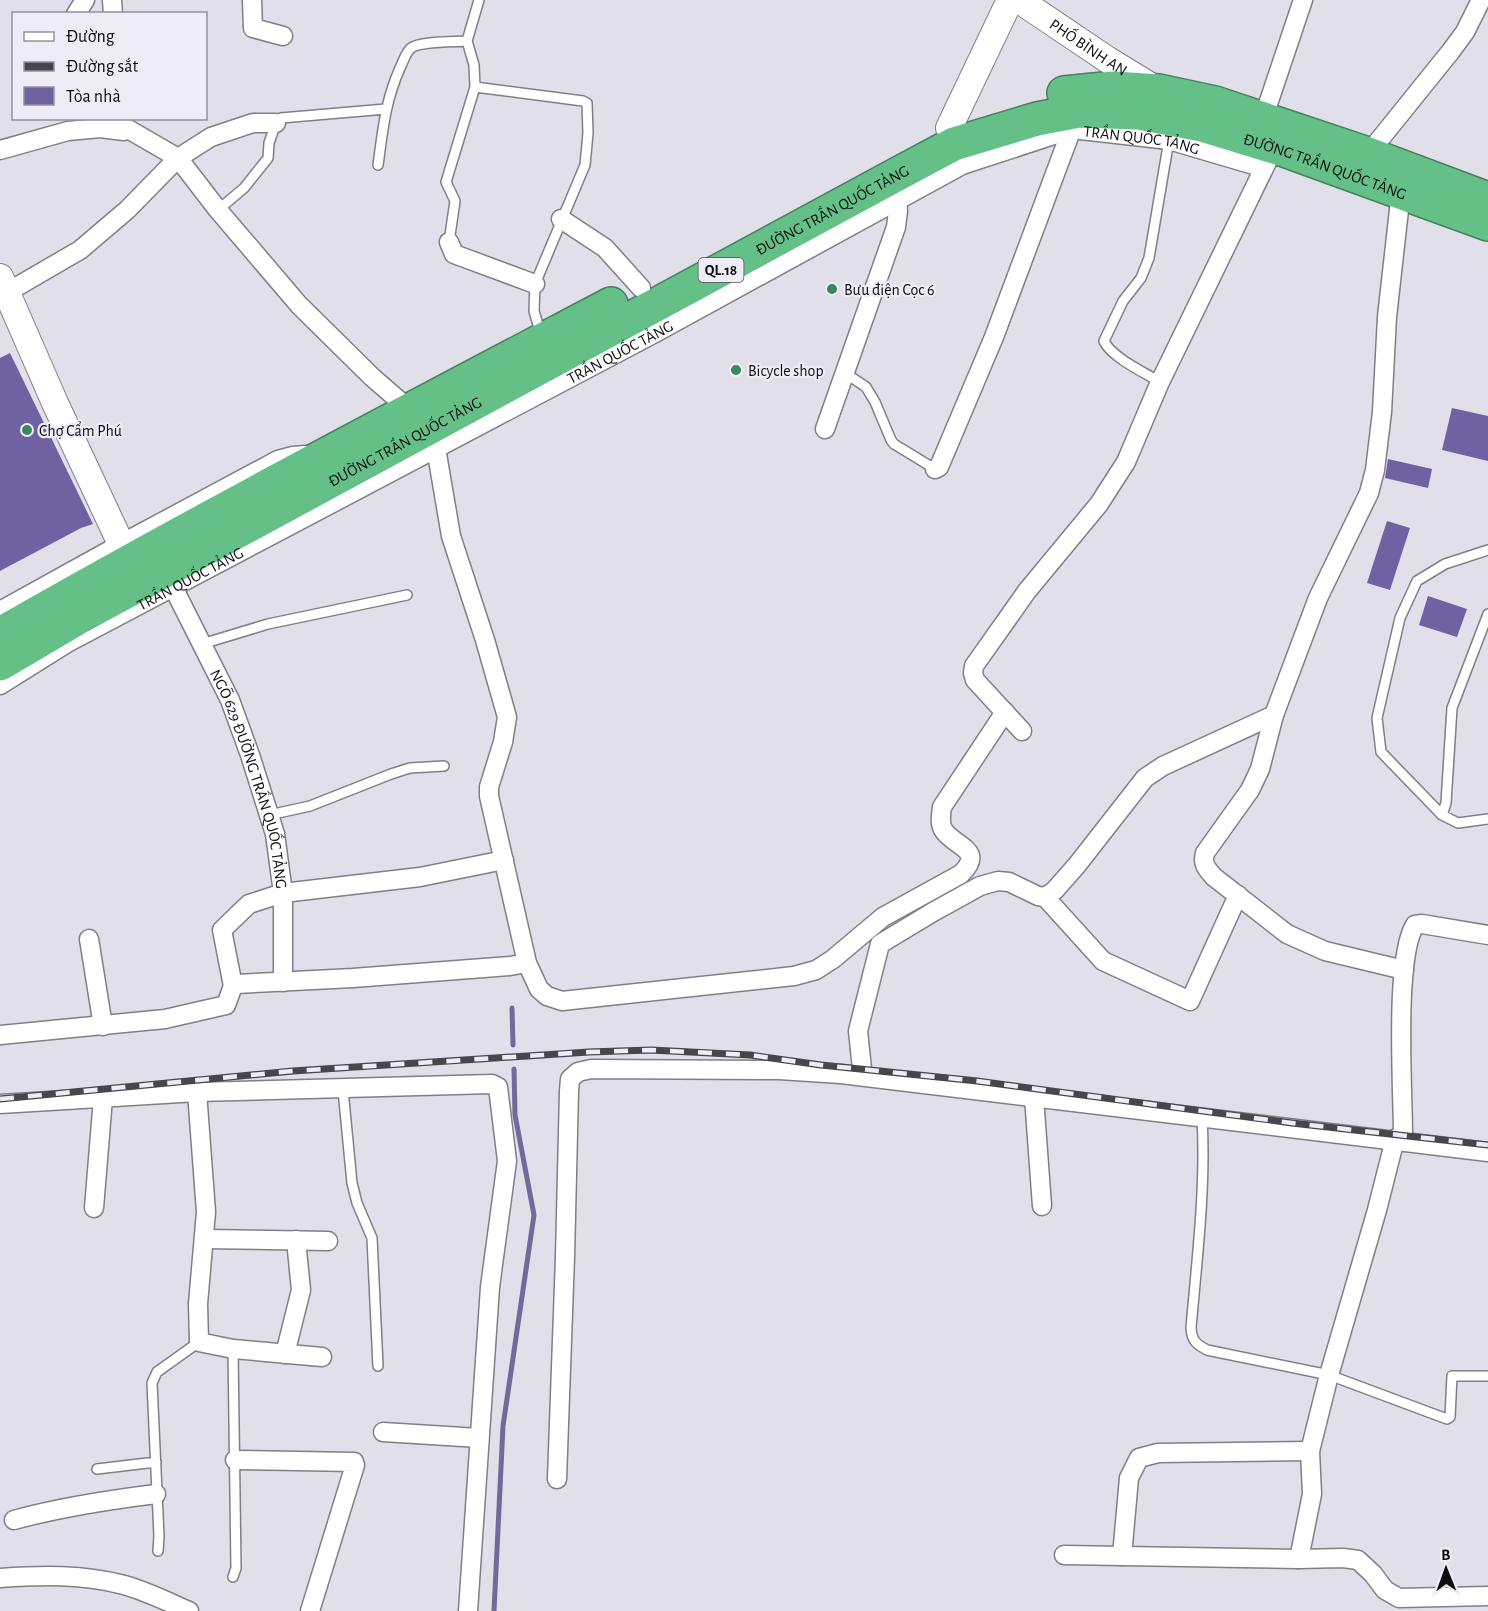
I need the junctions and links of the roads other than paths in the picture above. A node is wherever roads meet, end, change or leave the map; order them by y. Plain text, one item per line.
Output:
1 (252, 0) edge
2 (479, 0) edge
3 (1010, 0) edge
4 (1019, 0) edge
5 (1303, 0) edge
6 (1481, 0) edge
7 (283, 36) dead end
8 (467, 42) junction
9 (475, 87) junction
10 (1159, 92) junction
11 (386, 109) junction
12 (1076, 111) junction
13 (113, 120) edge
14 (276, 123) junction
15 (949, 128) junction
16 (132, 131) junction
17 (1169, 140) junction
18 (1267, 145) junction
19 (0, 150) edge
20 (1368, 154) junction
21 (178, 158) junction
22 (378, 165) dead end
23 (896, 189) junction
24 (1401, 192) junction
25 (1488, 199) edge
26 (218, 210) junction
27 (561, 219) junction
28 (1488, 224) edge
29 (449, 242) joint
30 (534, 284) junction
31 (3, 285) edge
32 (641, 288) junction
33 (543, 340) junction
34 (845, 373) junction
35 (1160, 382) junction
36 (410, 410) junction
37 (825, 429) dead end
38 (436, 448) junction
39 (322, 455) junction
40 (935, 469) joint
41 (121, 543) junction
42 (1488, 550) edge
43 (173, 587) junction
44 (407, 595) dead end
45 (0, 611) edge
46 (1488, 614) edge
47 (0, 634) edge
48 (202, 644) junction
49 (0, 664) edge
50 (0, 685) edge
51 (1005, 712) junction
52 (1274, 715) junction
53 (1022, 731) dead end
54 (444, 766) dead end
55 (269, 815) junction
56 (1442, 815) junction
57 (1488, 819) edge
58 (504, 860) junction
59 (283, 893) junction
60 (1238, 895) junction
61 (1045, 897) junction
62 (1488, 935) edge
63 (89, 939) dead end
64 (520, 964) junction
65 (1404, 970) junction
66 (283, 982) junction
67 (234, 986) junction
68 (103, 1026) junction
69 (0, 1035) edge
70 (861, 1076) junction
71 (343, 1090) junction
72 (197, 1092) junction
73 (1034, 1096) junction
74 (103, 1098) junction
75 (0, 1104) edge
76 (1202, 1117) junction
77 (1395, 1139) junction
78 (1488, 1152) edge
79 (1042, 1206) dead end
80 (94, 1208) dead end
81 (205, 1239) junction
82 (296, 1240) junction
83 (328, 1241) dead end
84 (199, 1342) junction
85 (233, 1349) junction
86 (285, 1354) junction
87 (322, 1357) dead end
88 (378, 1366) dead end
89 (1329, 1375) junction
90 (1488, 1376) edge
91 (382, 1432) dead end
92 (479, 1438) junction
93 (1311, 1451) junction
94 (235, 1460) junction
95 (156, 1462) junction
96 (97, 1469) dead end
97 (557, 1479) dead end
98 (156, 1494) junction
99 (11, 1520) dead end
100 (158, 1551) dead end
101 (1064, 1556) dead end
102 (1122, 1557) junction
103 (1299, 1560) junction
104 (233, 1577) dead end
105 (0, 1578) edge
106 (1488, 1596) edge
107 (189, 1611) edge
108 (310, 1611) edge
109 (468, 1611) edge

1 - 7 street
2 - 8 lane
3 - 15 street
4 - 10 street, PHỐ BÌNH AN
5 - 18 street
6 - 20 street
8 - 9 lane
8 - 11 lane
9 - 27 lane
9 - 29 lane
10 - 12 highway, ĐƯỜNG TRẦN QUỐC TẢNG / QL.18
10 - 18 highway, ĐƯỜNG TRẦN QUỐC TẢNG / QL.18
11 - 14 lane
11 - 22 lane
12 - 15 highway, ĐƯỜNG TRẦN QUỐC TẢNG / QL.18
12 - 17 street, TRẦN QUỐC TẢNG
12 - 18 highway, ĐƯỜNG TRẦN QUỐC TẢNG / QL.18
12 - 23 highway, ĐƯỜNG TRẦN QUỐC TẢNG / QL.18
12 - 40 street
13 - 16 street
14 - 21 street
14 - 26 lane
15 - 32 highway, ĐƯỜNG TRẦN QUỐC TẢNG / QL.18
16 - 19 street
16 - 21 street
17 - 18 street, TRẦN QUỐC TẢNG
17 - 35 lane
18 - 20 highway, ĐƯỜNG TRẦN QUỐC TẢNG / QL.18
18 - 24 highway, ĐƯỜNG TRẦN QUỐC TẢNG / QL.18
18 - 35 street
20 - 25 highway, ĐƯỜNG TRẦN QUỐC TẢNG / QL.18
21 - 26 street
21 - 31 street
23 - 34 street
23 - 38 street, TRẦN QUỐC TẢNG
23 - 49 highway, ĐƯỜNG TRẦN QUỐC TẢNG / QL.18
24 - 28 highway, ĐƯỜNG TRẦN QUỐC TẢNG / QL.18
24 - 52 street
26 - 36 street
27 - 30 lane
27 - 32 street
29 - 30 street
30 - 33 lane
31 - 41 street
32 - 33 highway, ĐƯỜNG TRẦN QUỐC TẢNG / QL.18
33 - 36 highway, ĐƯỜNG TRẦN QUỐC TẢNG / QL.18
34 - 37 street
34 - 40 lane
35 - 51 street
36 - 39 highway, ĐƯỜNG TRẦN QUỐC TẢNG / QL.18
38 - 43 street, TRẦN QUỐC TẢNG
38 - 58 street
39 - 41 street
39 - 47 highway, ĐƯỜNG TRẦN QUỐC TẢNG / QL.18
41 - 45 street
42 - 56 lane
43 - 48 street, NGÕ 629 ĐƯỜNG TRẦN QUỐC TẢNG
43 - 50 street, TRẦN QUỐC TẢNG
44 - 48 lane
46 - 56 lane
48 - 55 street, NGÕ 629 ĐƯỜNG TRẦN QUỐC TẢNG
51 - 53 street
51 - 64 street
52 - 60 street
52 - 61 street
54 - 55 lane
55 - 59 street, NGÕ 629 ĐƯỜNG TRẦN QUỐC TẢNG
56 - 57 lane
58 - 59 street
58 - 64 street
59 - 66 street, NGÕ 629 ĐƯỜNG TRẦN QUỐC TẢNG
59 - 67 street
60 - 61 street
60 - 65 street
61 - 70 street
62 - 65 street
63 - 68 street
64 - 66 street
65 - 77 street
66 - 67 street
67 - 68 street
68 - 69 street
70 - 73 street
70 - 97 street
71 - 72 street
71 - 88 lane
71 - 92 street
72 - 74 street
72 - 81 street
73 - 76 street
73 - 79 street
74 - 75 street
74 - 80 street
76 - 77 street
76 - 89 lane
77 - 78 street
77 - 89 street
81 - 82 street
81 - 84 street
82 - 83 street
82 - 86 street
84 - 85 street
84 - 95 lane
85 - 86 street
85 - 94 lane
86 - 87 street
89 - 90 lane
89 - 93 street
91 - 92 street
92 - 109 street
93 - 102 street
93 - 103 street
94 - 104 lane
94 - 108 street
95 - 96 lane
95 - 98 lane
98 - 99 street
98 - 100 lane
101 - 102 street
102 - 103 street
103 - 106 street
105 - 107 street

